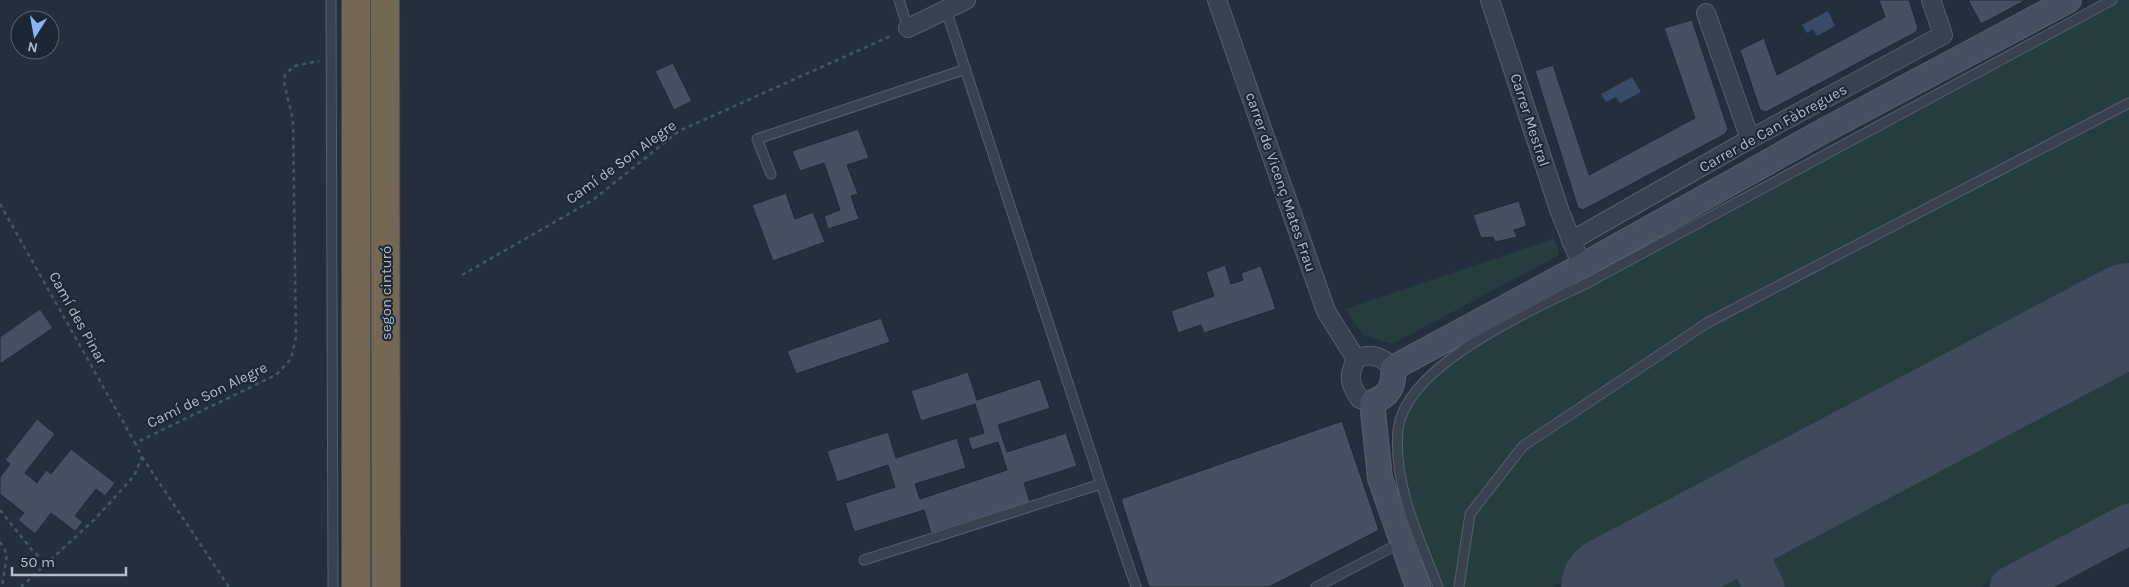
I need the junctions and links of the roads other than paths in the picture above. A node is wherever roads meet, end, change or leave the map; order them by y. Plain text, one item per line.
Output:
1 (331, 0) edge
2 (356, 0) edge
3 (385, 0) edge
4 (900, 0) edge
5 (966, 0) edge
6 (1216, 0) edge
7 (1490, 0) edge
8 (1931, 0) edge
9 (2069, 0) edge
10 (2112, 0) edge
11 (946, 10) junction
12 (1706, 13) dead end
13 (908, 28) joint
14 (966, 69) junction
15 (2129, 103) edge
16 (1750, 139) junction
17 (771, 174) dead end
18 (1571, 240) junction
19 (1582, 266) junction
20 (1356, 359) junction
21 (1393, 368) junction
22 (1372, 402) junction
23 (1101, 484) junction
24 (1402, 542) junction
25 (864, 560) dead end
26 (333, 587) edge
27 (356, 587) edge
28 (386, 587) edge
29 (1136, 587) edge
30 (1316, 587) edge
31 (1418, 587) edge
32 (1438, 587) edge
33 (1459, 587) edge

1 - 26 lane
2 - 27 highway, segon cinturó
3 - 28 highway, segon cinturó
4 - 13 lane
5 - 11 street
6 - 20 street, carrer de Vicenç Mates Frau
7 - 18 street, Carrer Mestral
8 - 16 street, Carrer de Can Fàbregues
9 - 19 street
10 - 32 lane
11 - 13 street
11 - 14 lane
12 - 16 street
14 - 17 lane
14 - 23 lane
15 - 33 lane
16 - 18 street, Carrer de Can Fàbregues
18 - 19 street, Carrer Mestral
19 - 21 street
20 - 21 street
20 - 22 street
21 - 22 street
22 - 24 street
23 - 25 lane
23 - 29 lane
24 - 30 lane
24 - 31 street

